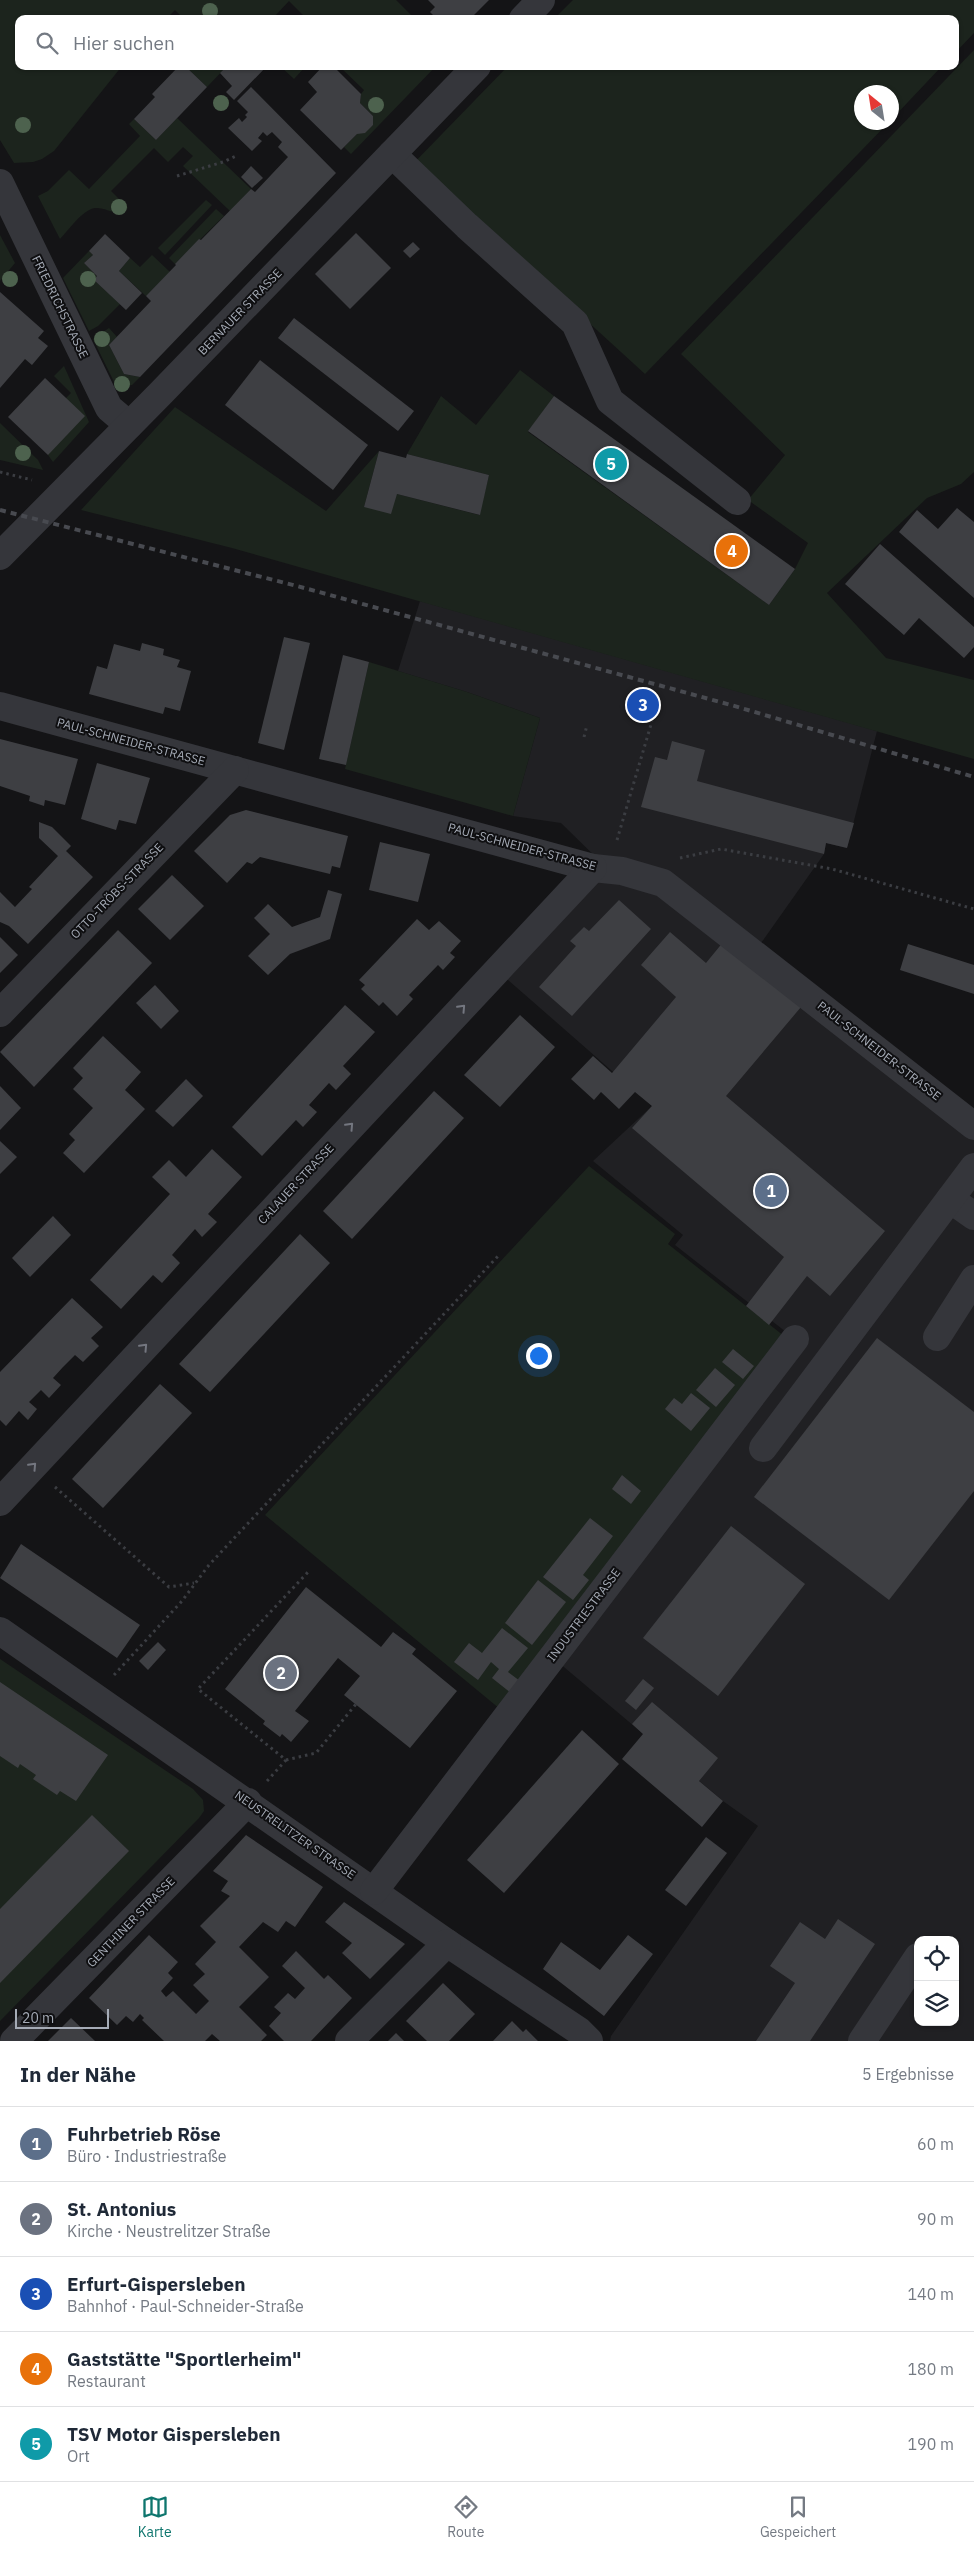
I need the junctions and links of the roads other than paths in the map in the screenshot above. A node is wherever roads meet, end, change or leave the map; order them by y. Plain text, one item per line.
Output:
1 (541, 0) edge
2 (526, 15) edge
3 (473, 70) edge
4 (392, 154) junction
5 (0, 183) edge
6 (129, 425) junction
7 (737, 501) dead end
8 (0, 556) edge
9 (0, 706) edge
10 (235, 770) junction
11 (601, 868) junction
12 (0, 1013) edge
13 (974, 1126) edge
14 (974, 1167) edge
15 (950, 1199) junction
16 (974, 1216) edge
17 (974, 1279) edge
18 (937, 1337) dead end
19 (795, 1339) dead end
20 (763, 1448) dead end
21 (0, 1502) edge
22 (0, 1631) edge
23 (248, 1802) junction
24 (374, 1891) junction
25 (446, 1943) junction
26 (914, 1963) edge
27 (14, 2041) edge
28 (349, 2041) edge
29 (588, 2041) edge
30 (862, 2041) edge

1 - 2 street
3 - 4 street, BERNAUER STRASSE
4 - 6 street, BERNAUER STRASSE
4 - 7 street
5 - 6 street, FRIEDRICHSTRASSE
6 - 8 street, BERNAUER STRASSE
9 - 10 street, PAUL-SCHNEIDER-STRASSE
10 - 11 street, PAUL-SCHNEIDER-STRASSE
10 - 12 street, OTTO-TRÖBS-STRASSE
11 - 13 street, PAUL-SCHNEIDER-STRASSE
21 -> 11 street, CALAUER STRASSE
14 - 15 street
15 - 16 street
15 - 20 street
17 - 18 street
19 - 24 street, INDUSTRIESTRASSE
22 - 23 street, NEUSTRELITZER STRASSE
23 - 24 street, NEUSTRELITZER STRASSE
23 - 27 street, GENTHINER STRASSE
24 - 25 street, NEUSTRELITZER STRASSE
25 - 28 street
25 - 29 street, NEUSTRELITZER STRASSE
26 - 30 street

